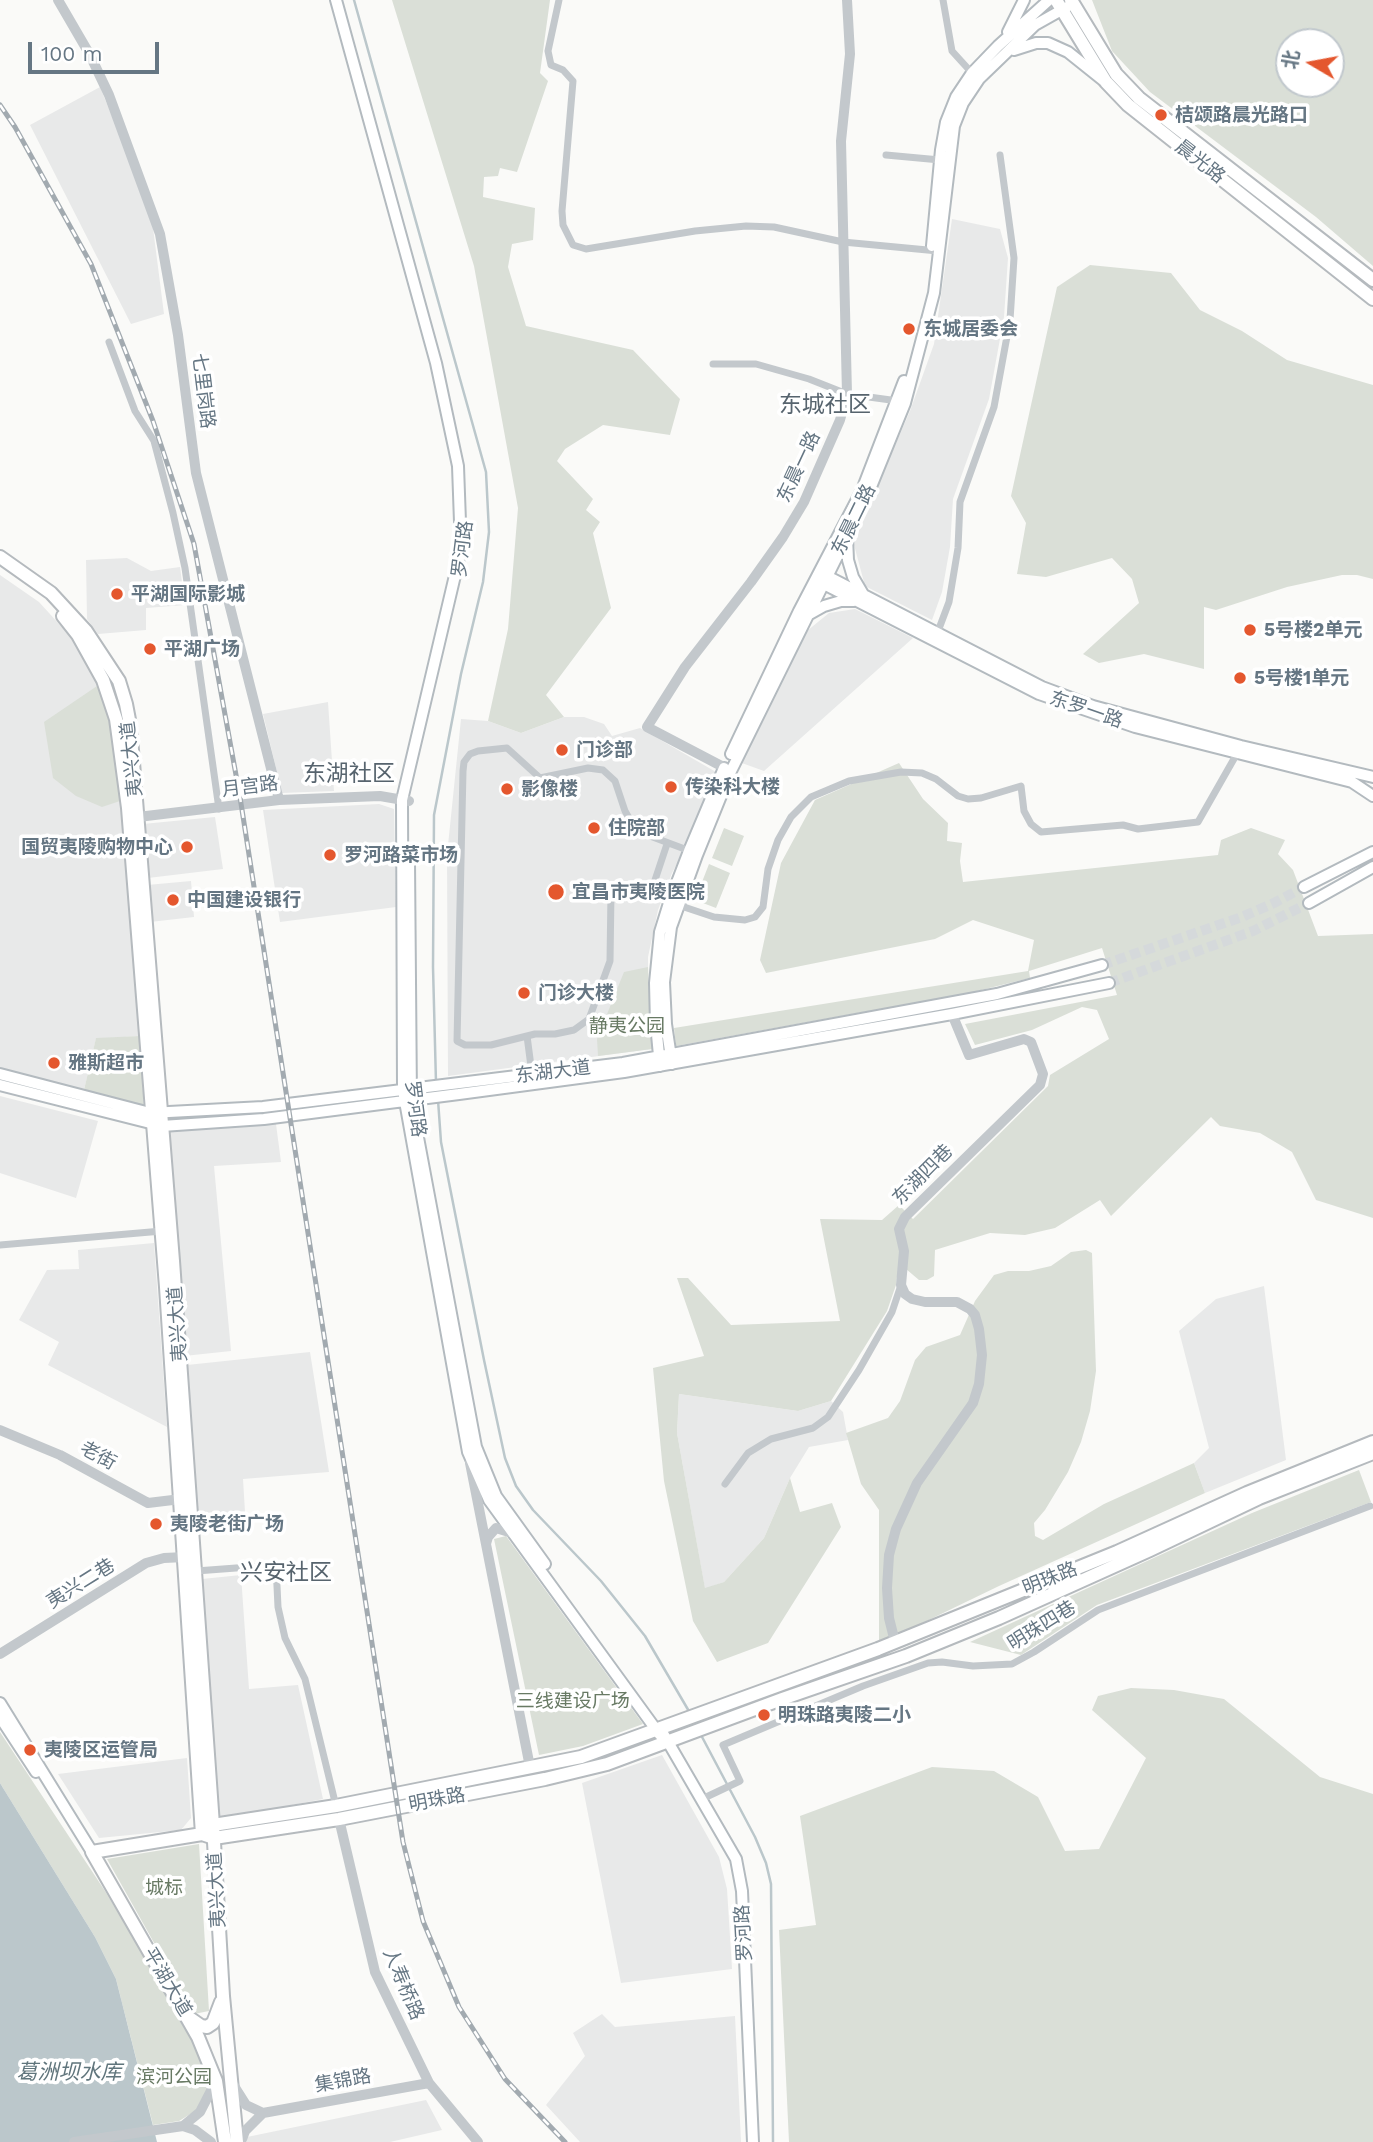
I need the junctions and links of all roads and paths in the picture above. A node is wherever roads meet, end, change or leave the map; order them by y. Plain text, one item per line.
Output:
1 (58, 0) edge
2 (336, 0) edge
3 (559, 0) edge
4 (847, 0) edge
5 (943, 0) edge
6 (1024, 0) edge
7 (1049, 0) edge
8 (1065, 4) edge
9 (1000, 51) junction
10 (972, 73) junction
11 (1106, 82) junction
12 (886, 155) dead end
13 (1000, 155) dead end
14 (940, 160) junction
15 (843, 242) junction
16 (935, 251) junction
17 (1373, 279) edge
18 (1373, 299) edge
19 (109, 342) dead end
20 (713, 364) dead end
21 (847, 394) junction
22 (901, 402) junction
23 (847, 536) junction
24 (0, 557) edge
25 (0, 565) edge
26 (821, 578) junction
27 (860, 597) junction
28 (808, 615) junction
29 (937, 634) junction
30 (1239, 751) junction
31 (728, 769) junction
32 (1373, 778) edge
33 (1373, 796) edge
34 (279, 800) junction
35 (406, 801) junction
36 (219, 809) junction
37 (138, 817) junction
38 (667, 844) junction
39 (1373, 845) edge
40 (1373, 852) edge
41 (693, 853) junction
42 (1362, 859) junction
43 (1373, 867) edge
44 (1304, 887) tunnel mouth
45 (1309, 903) tunnel mouth
46 (673, 904) junction
47 (1102, 965) tunnel mouth
48 (1109, 983) tunnel mouth
49 (952, 1014) junction
50 (527, 1036) junction
51 (665, 1060) junction
52 (0, 1074) edge
53 (532, 1074) junction
54 (0, 1085) edge
55 (459, 1090) junction
56 (407, 1095) junction
57 (156, 1119) junction
58 (162, 1231) junction
59 (0, 1245) edge
60 (901, 1285) junction
61 (0, 1430) edge
62 (1373, 1442) edge
63 (468, 1452) junction
64 (1373, 1453) edge
65 (725, 1484) dead end
66 (181, 1499) junction
67 (1370, 1506) dead end
68 (513, 1533) junction
69 (486, 1545) junction
70 (185, 1557) junction
71 (196, 1571) junction
72 (895, 1642) junction
73 (0, 1654) edge
74 (0, 1703) edge
75 (0, 1717) edge
76 (658, 1729) junction
77 (668, 1742) junction
78 (530, 1767) junction
79 (702, 1799) junction
80 (336, 1806) junction
81 (339, 1819) junction
82 (210, 1832) junction
83 (92, 1852) junction
84 (223, 1996) junction
85 (186, 2013) junction
86 (231, 2080) junction
87 (216, 2081) junction
88 (429, 2083) junction
89 (262, 2113) junction
90 (183, 2126) junction
91 (74, 2142) edge
92 (211, 2142) edge
93 (225, 2142) edge
94 (239, 2142) edge
95 (478, 2142) edge
96 (753, 2142) edge

1 - 34 street, 七里岗路
2 - 35 main road, 罗河路
3 - 15 street
4 - 15 street, 东晨一路
5 - 10 street
6 - 9 main road
7 - 9 main road, 东晨二路
8 - 9 main road, 东晨二路
8 - 11 main road, 晨光路
8 - 17 main road, 晨光路
9 - 10 main road, 东晨二路
9 - 11 main road
9 - 16 main road, 东晨二路
10 - 14 main road, 东晨二路
11 - 18 main road, 晨光路
12 - 14 street
13 - 29 street
14 - 16 main road, 东晨二路
15 - 16 street
15 - 21 street, 东晨一路
16 - 22 main road, 东晨二路
19 - 36 street
20 - 21 street
21 - 22 street
21 - 31 street, 东晨一路
22 - 23 main road, 东晨二路
22 - 26 main road, 东晨二路
23 - 26 main road, 东晨二路
23 - 27 main road
24 - 37 main road, 夷兴大道
25 - 57 main road, 夷兴大道
26 - 27 main road, 东罗一路
26 - 28 main road, 东晨二路
26 - 31 main road, 东晨二路
27 - 28 main road
27 - 29 main road, 东罗一路
27 - 30 main road, 东罗一路
28 - 31 main road, 东晨二路
29 - 30 main road, 东罗一路
30 - 32 main road, 东罗一路
30 - 33 main road, 东罗一路
30 - 46 street
31 - 41 main road, 东晨二路
34 - 35 street, 月宫路
34 - 36 street, 月宫路
35 - 56 main road, 罗河路
36 - 37 street, 月宫路
37 - 57 main road, 夷兴大道
38 - 41 street
38 - 50 street
38 - 50 street
39 - 42 main road
40 - 42 main road
41 - 46 main road, 东晨二路
42 - 44 main road
43 - 45 main road
46 - 51 main road, 东晨二路
47 - 51 main road, 东湖大道
48 - 49 main road, 东湖大道
49 - 51 main road, 东湖大道
49 - 60 street, 东湖四巷
50 - 53 street
51 - 53 main road, 东湖大道
51 - 55 main road, 东湖大道
52 - 57 main road, 东湖大道
53 - 55 main road, 东湖大道
54 - 57 main road, 东湖大道
55 - 56 main road, 东湖大道
56 - 57 main road, 东湖大道
56 - 63 main road, 罗河路
56 - 76 main road, 罗河路
57 - 58 main road, 夷兴大道
57 - 71 main road, 夷兴大道
58 - 59 street
58 - 66 main road, 夷兴大道
60 - 65 street
60 - 72 street
61 - 66 street, 老街
62 - 72 main road, 明珠路
63 - 68 main road, 罗河路
63 - 69 street, 罗河路
64 - 77 main road, 明珠路
66 - 70 main road, 夷兴大道
67 - 79 street, 明珠四巷
68 - 69 street
68 - 76 main road, 罗河路
69 - 78 street, 罗河路
70 - 73 street, 夷兴二巷
70 - 82 main road, 夷兴大道
71 - 80 street
71 - 82 main road, 夷兴大道
72 - 76 main road, 明珠路
74 - 83 main road, 平湖大道
75 - 83 main road, 平湖大道
76 - 77 main road, 罗河路
76 - 78 main road, 明珠路
77 - 79 main road, 罗河路
77 - 81 main road, 明珠路
78 - 80 main road, 明珠路
79 - 96 main road, 罗河路
80 - 82 main road, 明珠路
81 - 82 main road, 明珠路
81 - 88 street, 人寿桥路
82 - 83 main road, 明珠路
82 - 84 main road, 夷兴大道
83 - 85 main road, 平湖大道
84 - 85 main road
84 - 86 main road, 夷兴大道
85 - 87 main road, 平湖大道
86 - 89 street
86 - 94 main road, 夷兴大道
87 - 90 street
87 - 93 main road, 平湖大道
88 - 89 street, 集锦路
88 - 95 street, 人寿桥路
89 - 94 street
90 - 91 street
90 - 92 street

